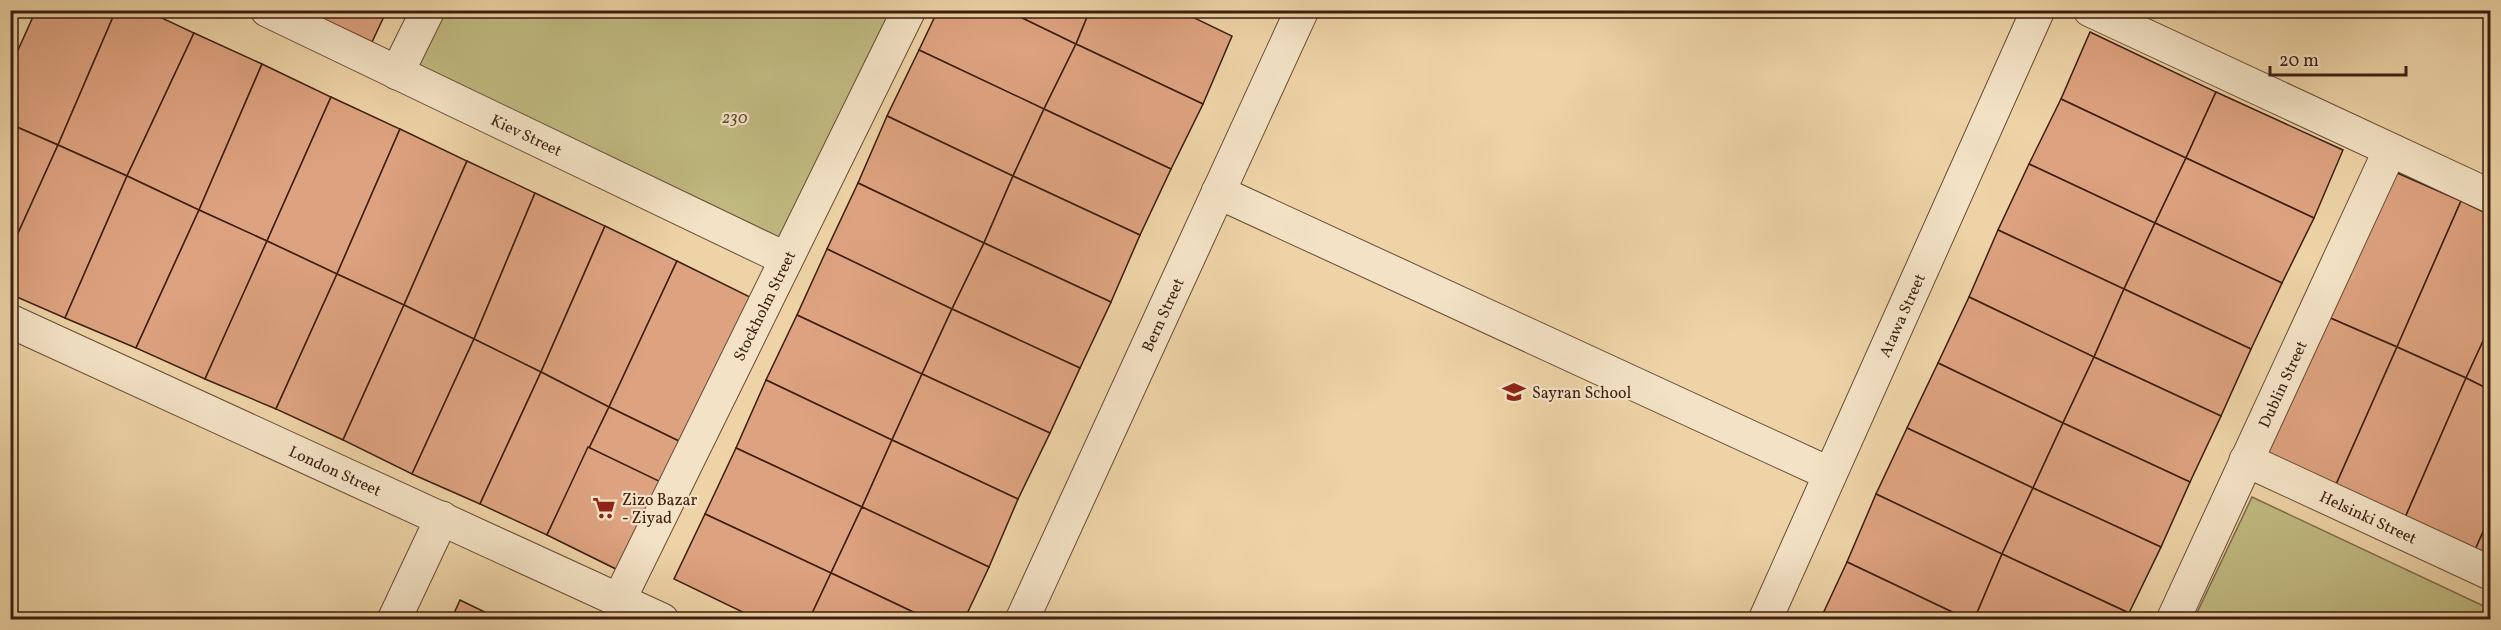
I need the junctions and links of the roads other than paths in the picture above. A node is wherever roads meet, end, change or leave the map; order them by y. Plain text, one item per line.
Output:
1 (267, 10) edge
2 (428, 10) edge
3 (909, 10) edge
4 (2038, 10) edge
5 (2090, 10) edge
6 (1302, 11) edge
7 (397, 73) junction
8 (2390, 150) junction
9 (1218, 192) junction
10 (2490, 196) edge
11 (786, 259) junction
12 (10, 321) edge
13 (2246, 460) junction
14 (1830, 474) junction
15 (442, 518) junction
16 (2490, 573) edge
17 (619, 600) junction
18 (394, 620) edge
19 (662, 620) edge
20 (1022, 620) edge
21 (1765, 620) edge
22 (2172, 620) edge

1 - 7 street, Kiev Street
2 - 7 street
3 - 11 street, Stockholm Street
4 - 14 street, Atawa Street
5 - 8 street
6 - 9 street, Bern Street
7 - 11 street, Kiev Street
8 - 10 street
8 - 13 street, Dublin Street
9 - 14 street
9 - 20 street, Bern Street
11 - 17 street, Stockholm Street
12 - 15 street, London Street
13 - 16 street, Helsinki Street
13 - 22 street, Dublin Street
14 - 21 street, Atawa Street
15 - 17 street, London Street
15 - 18 street
17 - 19 street, London Street

